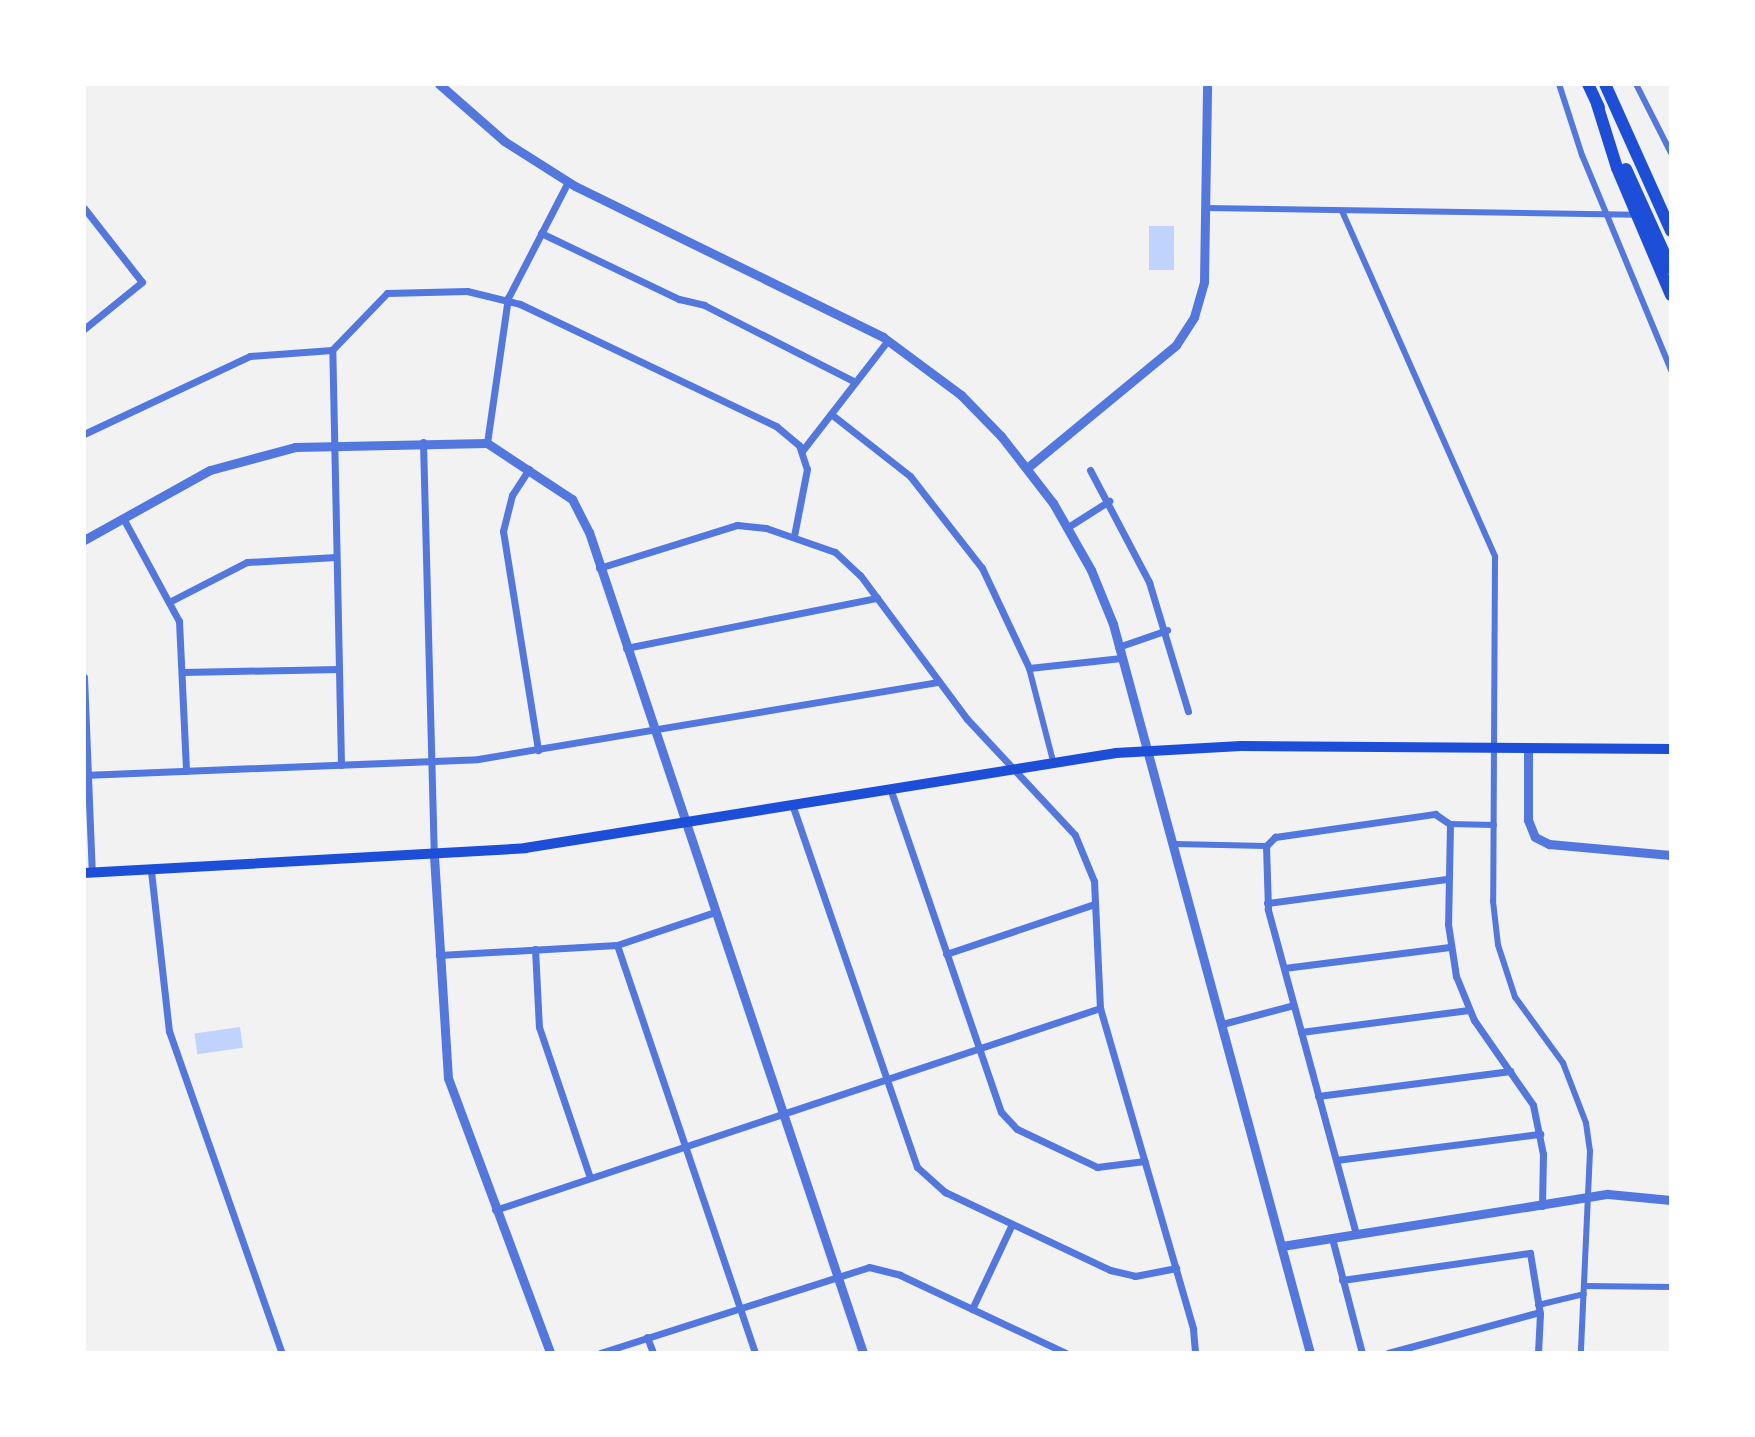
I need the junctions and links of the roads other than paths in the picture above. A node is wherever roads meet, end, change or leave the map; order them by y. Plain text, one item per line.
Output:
1 (439, 84) edge
2 (1207, 84) edge
3 (1559, 84) edge
4 (1588, 84) edge
5 (1605, 84) edge
6 (1636, 84) edge
7 (1597, 104) junction
8 (1634, 148) junction
9 (1671, 153) edge
10 (568, 182) junction
11 (84, 208) edge
12 (1205, 208) junction
13 (1342, 211) junction
14 (1671, 214) edge
15 (1608, 215) junction
16 (1671, 231) edge
17 (541, 233) junction
18 (1671, 268) edge
19 (1671, 295) edge
20 (507, 300) junction
21 (84, 329) edge
22 (888, 340) junction
23 (332, 350) junction
24 (1671, 370) edge
25 (855, 382) junction
26 (831, 414) junction
27 (84, 434) edge
28 (423, 442) junction
29 (487, 443) junction
30 (334, 444) junction
31 (802, 451) junction
32 (529, 468) junction
33 (1027, 468) junction
34 (1090, 470) dead end
35 (1109, 501) junction
36 (123, 518) junction
37 (1068, 527) junction
38 (794, 536) junction
39 (84, 540) edge
40 (336, 557) junction
41 (599, 568) junction
42 (877, 598) junction
43 (171, 601) junction
44 (1167, 630) junction
45 (1118, 647) junction
46 (626, 648) junction
47 (1121, 658) junction
48 (1029, 668) junction
49 (339, 669) junction
50 (183, 672) junction
51 (84, 677) edge
52 (939, 682) junction
53 (1188, 711) dead end
54 (654, 731) junction
55 (1528, 749) junction
56 (1671, 749) edge
57 (538, 750) junction
58 (1149, 751) junction
59 (1053, 761) junction
60 (431, 762) junction
61 (341, 765) junction
62 (1012, 767) junction
63 (186, 771) junction
64 (86, 775) edge
65 (890, 788) junction
66 (792, 804) junction
67 (686, 822) junction
68 (1450, 824) junction
69 (1494, 825) junction
70 (1176, 844) junction
71 (1266, 846) junction
72 (1671, 855) edge
73 (434, 856) junction
74 (151, 871) junction
75 (88, 873) edge
76 (1448, 879) junction
77 (1267, 903) junction
78 (1095, 904) junction
79 (715, 912) junction
80 (617, 945) junction
81 (1450, 947) junction
82 (535, 949) junction
83 (946, 954) junction
84 (439, 955) junction
85 (1284, 968) junction
86 (1294, 1005) junction
87 (1100, 1008) junction
88 (1469, 1010) junction
89 (1222, 1024) junction
90 (1301, 1032) junction
91 (977, 1049) junction
92 (1510, 1071) junction
93 (884, 1080) junction
94 (1318, 1096) junction
95 (782, 1114) junction
96 (1540, 1134) junction
97 (684, 1147) junction
98 (1336, 1160) junction
99 (1145, 1161) junction
100 (590, 1178) junction
101 (1671, 1200) edge
102 (1542, 1206) junction
103 (493, 1211) junction
104 (1012, 1224) junction
105 (1356, 1234) junction
106 (1332, 1238) junction
107 (1282, 1246) junction
108 (1176, 1268) junction
109 (837, 1274) junction
110 (1342, 1280) junction
111 (1671, 1287) edge
112 (1584, 1290) junction
113 (739, 1306) junction
114 (972, 1309) junction
115 (1539, 1309) junction
116 (647, 1337) junction
117 (282, 1353) edge
118 (550, 1353) edge
119 (600, 1353) edge
120 (653, 1353) edge
121 (755, 1353) edge
122 (863, 1353) edge
123 (1066, 1353) edge
124 (1195, 1353) edge
125 (1310, 1353) edge
126 (1362, 1353) edge
127 (1388, 1353) edge
128 (1538, 1353) edge
129 (1581, 1353) edge

1 - 10 street
2 - 12 street
3 - 15 street
4 - 7 highway
5 - 8 highway
6 - 9 street
7 - 18 highway
7 - 19 highway
8 - 14 highway
8 - 16 highway
10 - 17 street
10 - 22 street
11 - 21 street
12 - 13 street
12 - 33 street
13 - 15 street
13 - 69 street
14 - 15 street
15 - 24 street
17 - 20 street
17 - 25 street
20 - 23 street
20 - 29 street
20 - 31 street
22 - 25 street
22 - 33 street
23 - 27 street
23 - 30 street
25 - 26 street
26 - 31 street
26 - 48 street
28 - 29 street
28 - 30 street
28 - 60 street
29 - 32 street
30 - 36 street
30 - 40 street
31 - 38 street
32 - 41 street
32 - 57 street
33 - 37 street
34 - 35 street
35 - 37 street
35 - 44 street
36 - 39 street
36 - 43 street
37 - 45 street
38 - 41 street
38 - 42 street
40 - 43 street
40 - 49 street
41 - 46 street
42 - 46 street
42 - 52 street
43 - 50 street
44 - 45 street
44 - 53 street
45 - 47 street
46 - 54 street
47 - 48 street
47 - 58 street
48 - 59 street
49 - 50 street
49 - 61 street
50 - 63 street
51 - 64 street
52 - 54 street
52 - 62 street
54 - 57 street
54 - 67 street
55 - 56 main road
55 - 58 main road
55 - 72 street
57 - 60 street
58 - 59 main road
58 - 70 street
59 - 62 main road
60 - 61 street
60 - 73 street
61 - 63 street
62 - 65 main road
62 - 78 street
63 - 64 street
64 - 75 street
65 - 66 main road
65 - 83 street
66 - 67 main road
66 - 93 street
67 - 73 main road
67 - 79 street
68 - 69 street
68 - 71 street
68 - 76 street
69 - 112 street
70 - 71 street
70 - 89 street
71 - 77 street
73 - 74 main road
73 - 84 street
74 - 75 main road
74 - 117 street
76 - 77 street
76 - 81 street
77 - 85 street
78 - 83 street
78 - 87 street
79 - 80 street
79 - 95 street
80 - 82 street
80 - 97 street
81 - 85 street
81 - 88 street
82 - 84 street
82 - 100 street
83 - 91 street
84 - 103 street
85 - 86 street
86 - 89 street
86 - 90 street
87 - 91 street
87 - 99 street
88 - 90 street
88 - 92 street
89 - 107 street
90 - 94 street
91 - 93 street
91 - 99 street
92 - 94 street
92 - 96 street
93 - 95 street
93 - 104 street
94 - 98 street
95 - 97 street
95 - 109 street
96 - 98 street
96 - 102 street
97 - 100 street
97 - 113 street
98 - 105 street
99 - 108 street
100 - 103 street
101 - 102 street
102 - 105 street
103 - 118 street
104 - 108 street
104 - 114 street
105 - 106 street
106 - 107 street
106 - 110 street
107 - 125 street
108 - 124 street
109 - 113 street
109 - 114 street
109 - 122 street
110 - 115 street
110 - 126 street
111 - 112 street
112 - 115 street
112 - 129 street
113 - 116 street
113 - 121 street
114 - 123 street
115 - 127 street
115 - 128 street
116 - 119 street
116 - 120 street

